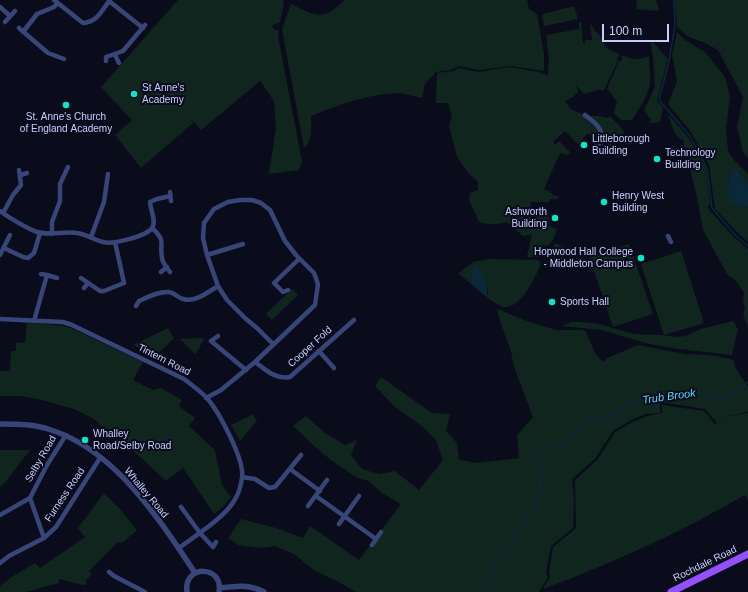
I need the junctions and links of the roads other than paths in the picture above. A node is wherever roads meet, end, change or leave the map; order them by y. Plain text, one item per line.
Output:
1 (109, 1) edge
2 (56, 2) edge
3 (0, 7) edge
4 (15, 11) dead end
5 (10, 16) junction
6 (5, 22) dead end
7 (19, 28) dead end
8 (23, 32) junction
9 (115, 55) junction
10 (64, 60) dead end
11 (106, 61) dead end
12 (119, 63) dead end
13 (585, 115) dead end
14 (596, 150) dead end
15 (68, 167) dead end
16 (19, 170) dead end
17 (27, 173) dead end
18 (108, 174) dead end
19 (21, 176) junction
20 (171, 196) dead end
21 (2, 212) edge
22 (152, 228) junction
23 (40, 233) junction
24 (52, 234) junction
25 (10, 235) dead end
26 (668, 236) dead end
27 (90, 237) junction
28 (115, 242) junction
29 (671, 242) dead end
30 (243, 244) dead end
31 (4, 248) junction
32 (0, 254) edge
33 (207, 255) junction
34 (299, 259) junction
35 (167, 268) junction
36 (161, 272) dead end
37 (170, 272) dead end
38 (42, 274) dead end
39 (47, 275) junction
40 (57, 278) dead end
41 (81, 278) dead end
42 (130, 282) dead end
43 (88, 283) junction
44 (124, 283) junction
45 (218, 286) junction
46 (84, 288) dead end
47 (288, 290) dead end
48 (136, 306) dead end
49 (0, 318) edge
50 (354, 320) dead end
51 (34, 321) junction
52 (218, 336) dead end
53 (273, 344) junction
54 (319, 351) junction
55 (255, 362) junction
56 (334, 368) dead end
57 (246, 370) junction
58 (206, 398) junction
59 (0, 424) edge
60 (66, 435) junction
61 (301, 455) dead end
62 (100, 458) junction
63 (290, 469) junction
64 (242, 477) junction
65 (327, 480) dead end
66 (320, 491) junction
67 (316, 496) junction
68 (359, 496) dead end
69 (30, 498) junction
70 (308, 506) dead end
71 (181, 507) dead end
72 (0, 515) edge
73 (344, 517) junction
74 (339, 524) dead end
75 (381, 532) dead end
76 (200, 533) junction
77 (44, 538) junction
78 (376, 539) junction
79 (216, 542) dead end
80 (372, 545) dead end
81 (179, 548) junction
82 (748, 554) edge
83 (0, 563) edge
84 (109, 572) dead end
85 (195, 573) junction
86 (219, 590) edge
87 (145, 592) edge
88 (187, 592) edge
89 (264, 592) edge
90 (671, 592) edge

1 - 2 street
1 - 9 street
2 - 8 street
3 - 5 street
4 - 5 street
5 - 6 street
7 - 8 street
8 - 10 street
9 - 11 street
9 - 12 street
13 - 14 street
15 - 24 street
16 - 19 street
17 - 19 street
18 - 27 street
19 - 21 street
20 - 22 street
21 - 23 street
22 - 28 street
22 - 35 street
23 - 24 street
23 - 31 street
24 - 27 street
25 - 31 street
26 - 29 street
27 - 28 street
28 - 44 street
30 - 33 street
31 - 32 street
33 - 34 street
33 - 45 street
34 - 47 street
34 - 53 street
35 - 36 street
35 - 37 street
38 - 39 street
39 - 40 street
39 - 51 street
41 - 43 street
42 - 44 street
43 - 44 street
43 - 46 street
45 - 48 street
45 - 53 street
49 - 51 street, Tintern Road
50 - 54 street, Cooper Fold
51 - 58 street, Tintern Road
52 - 57 street
53 - 55 street
54 - 55 street, Cooper Fold
54 - 56 street
55 - 57 street
57 - 58 street
58 - 64 street, Tintern Road
59 - 60 street, Whalley Road
60 - 62 street, Whalley Road
60 - 69 street, Selby Road
61 - 63 street
62 - 77 street, Furness Road
62 - 81 street, Whalley Road
63 - 64 street
63 - 66 street
64 - 76 street, Tintern Road
65 - 66 street
66 - 67 street
67 - 70 street
67 - 73 street
68 - 73 street
69 - 72 street
69 - 77 street, Selby Road
71 - 76 street
73 - 74 street
73 - 78 street
75 - 78 street
76 - 79 street
76 - 81 street, Tintern Road
77 - 83 street, Furness Road
78 - 80 street
81 - 85 street, Whalley Road
82 - 90 main road, Rochdale Road
84 - 87 street
85 - 86 street
85 - 88 street
86 - 89 street

